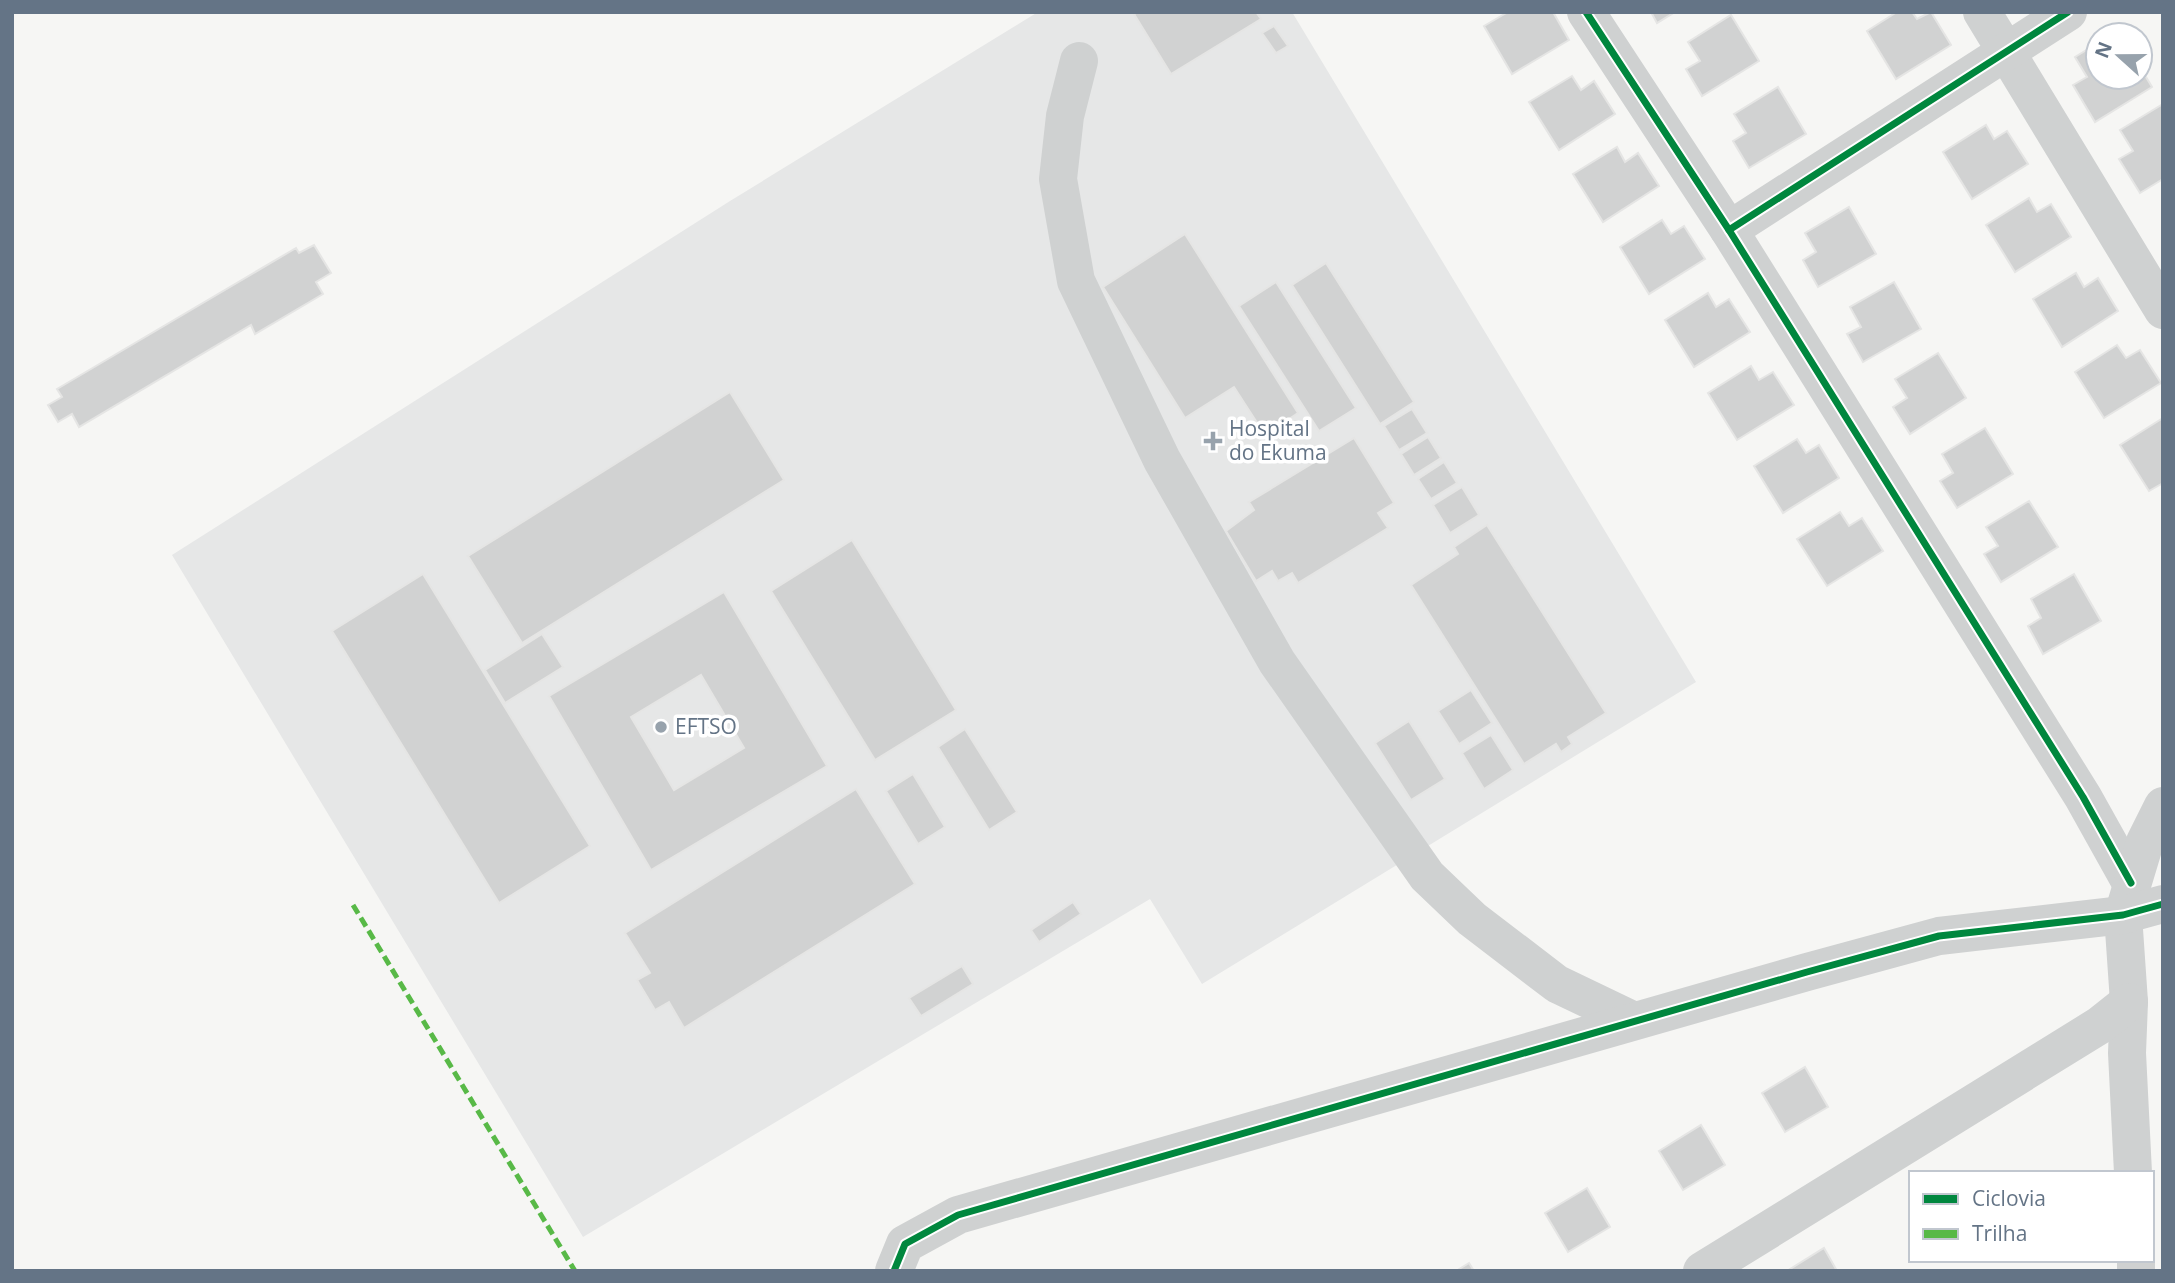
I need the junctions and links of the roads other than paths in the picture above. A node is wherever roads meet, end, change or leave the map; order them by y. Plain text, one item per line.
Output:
1 (1586, 12) edge
2 (1982, 12) edge
3 (2068, 12) edge
4 (2005, 51) junction
5 (1079, 61) dead end
6 (1729, 230) junction
7 (2163, 310) edge
8 (2163, 806) edge
9 (2127, 899) junction
10 (2163, 904) edge
11 (2129, 1002) junction
12 (1632, 1020) junction
13 (2133, 1171) edge
14 (894, 1271) edge
15 (1702, 1271) edge

1 - 6 street
2 - 4 street
3 - 4 street
4 - 6 street
4 - 7 street
5 - 12 street
6 - 9 street
8 - 9 street
9 - 10 street
9 - 11 street
9 - 12 street
11 - 13 street
11 - 15 street
12 - 14 street

